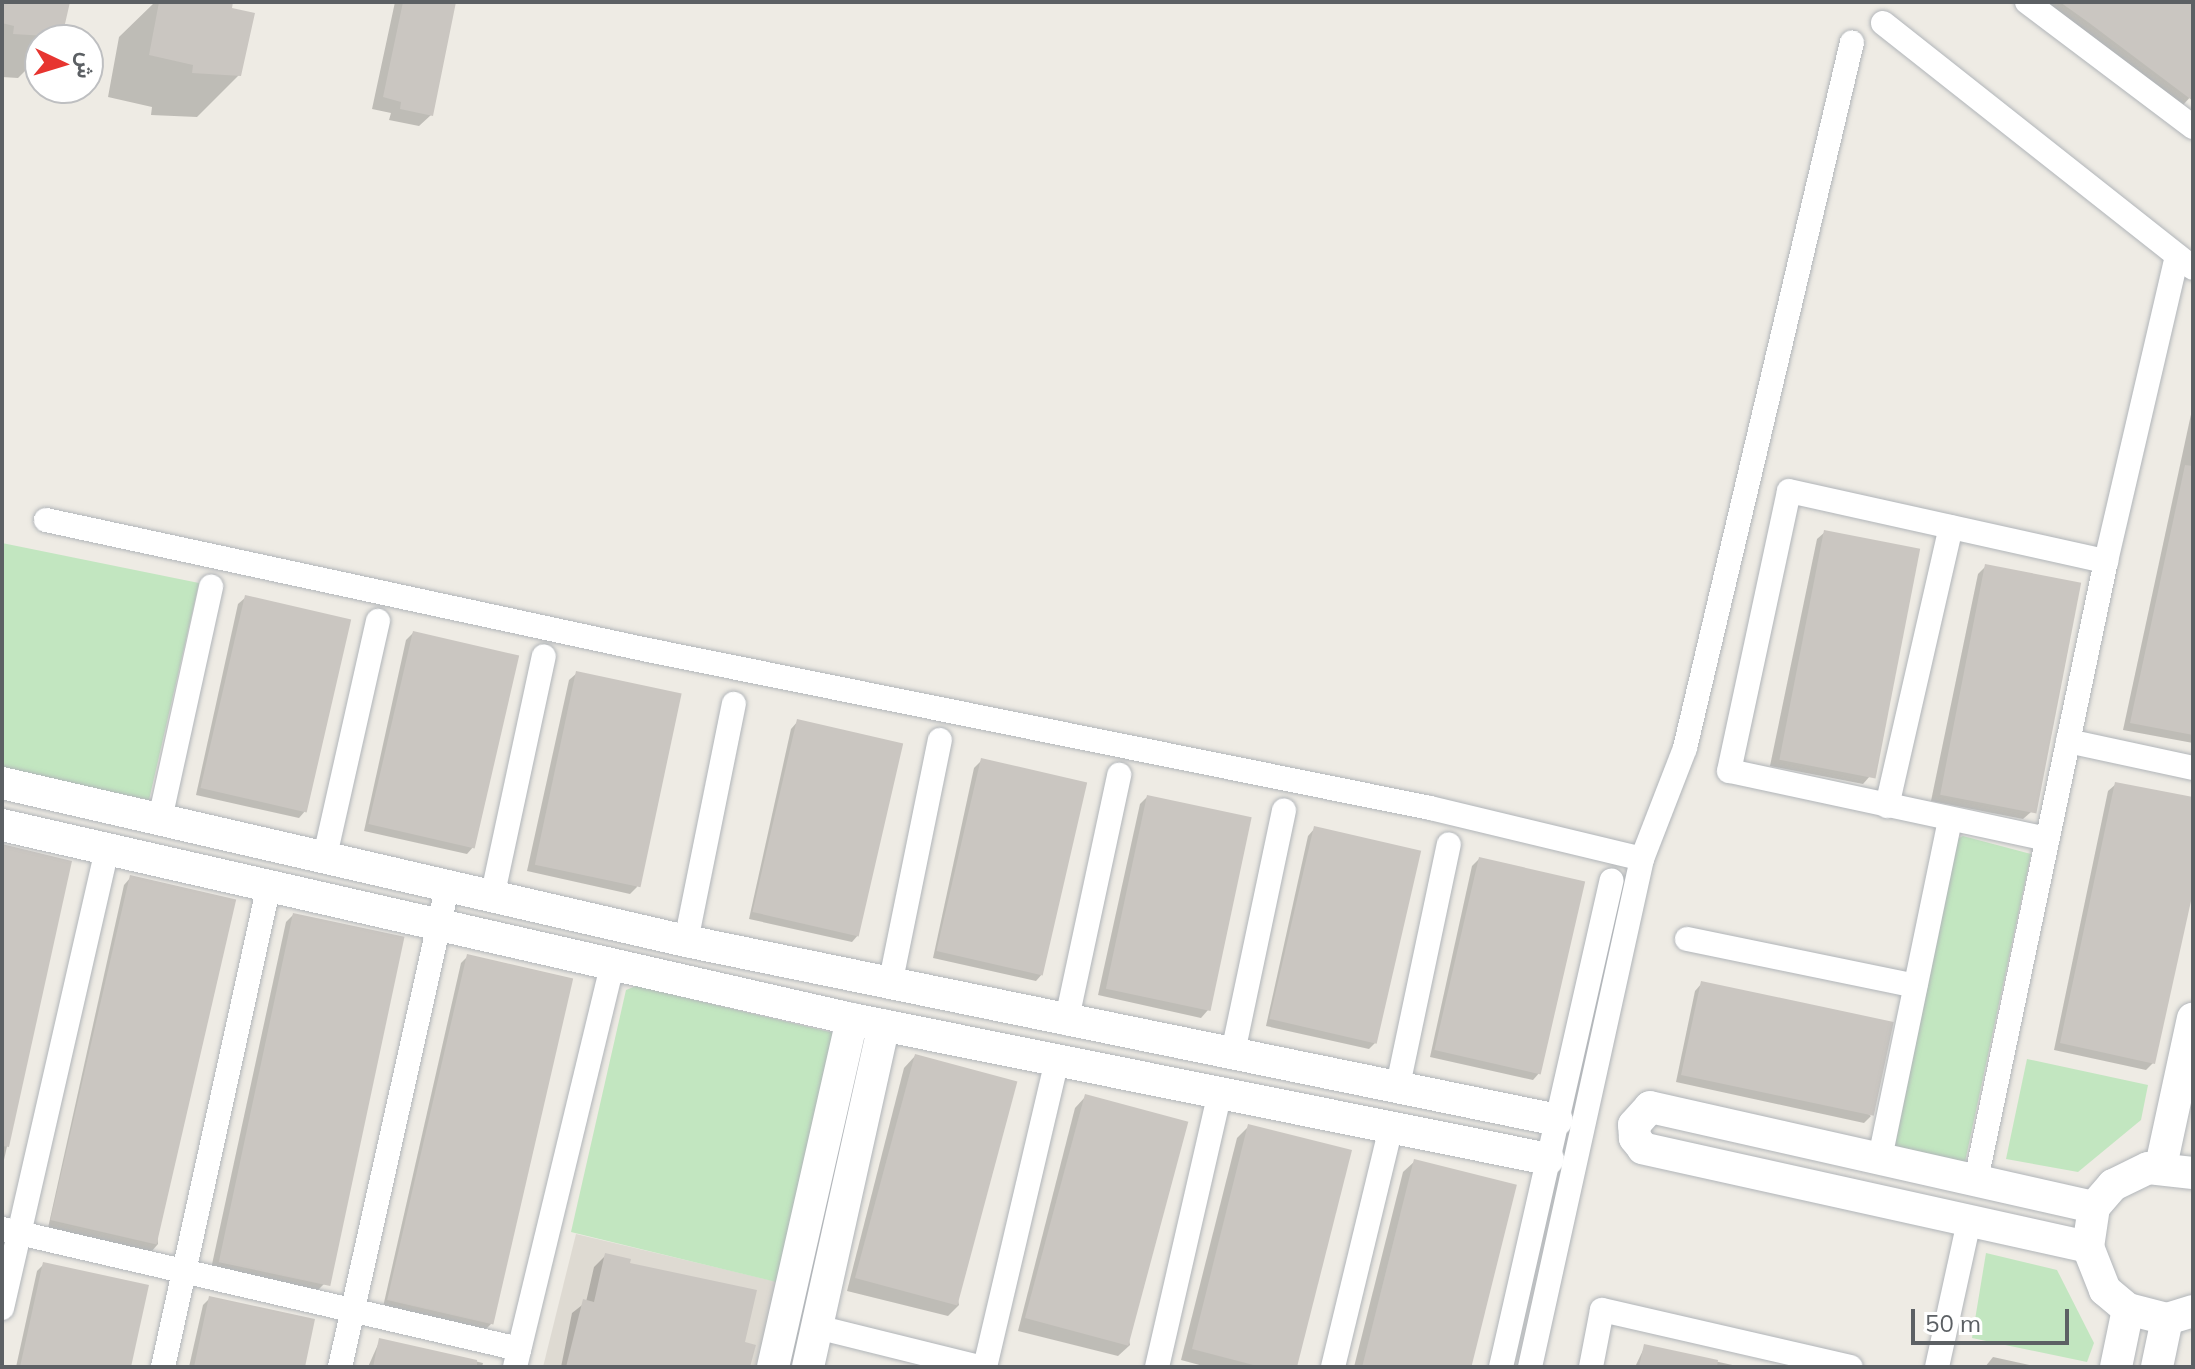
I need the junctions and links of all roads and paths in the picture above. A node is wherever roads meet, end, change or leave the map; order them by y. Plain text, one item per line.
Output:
1 (2027, 2) edge
2 (1883, 23) dead end
3 (1852, 42) dead end
4 (2191, 121) edge
5 (2185, 262) edge
6 (46, 520) dead end
7 (1951, 527) junction
8 (2106, 561) junction
9 (211, 587) dead end
10 (378, 621) dead end
11 (544, 656) dead end
12 (734, 704) dead end
13 (940, 740) dead end
14 (2068, 741) junction
15 (2193, 768) edge
16 (1119, 775) dead end
17 (2, 783) edge
18 (1887, 806) junction
19 (1284, 810) dead end
20 (160, 819) junction
21 (1950, 820) junction
22 (2, 825) edge
23 (2047, 839) junction
24 (1449, 844) dead end
25 (107, 851) junction
26 (325, 856) junction
27 (1642, 859) junction
28 (1612, 880) dead end
29 (448, 885) junction
30 (269, 886) junction
31 (493, 893) junction
32 (439, 923) junction
33 (1687, 939) dead end
34 (686, 941) junction
35 (613, 963) junction
36 (890, 985) junction
37 (1915, 986) junction
38 (2193, 1018) edge
39 (852, 1019) junction
40 (1066, 1023) junction
41 (884, 1025) junction
42 (1150, 1040) junction
43 (1232, 1057) junction
44 (1057, 1060) junction
45 (1143, 1077) junction
46 (1397, 1090) junction
47 (1220, 1093) junction
48 (1557, 1120) junction
49 (1391, 1128) junction
50 (1880, 1158) junction
51 (1548, 1159) junction
52 (2161, 1166) junction
53 (2193, 1173) edge
54 (1976, 1180) junction
55 (2094, 1207) junction
56 (1969, 1221) junction
57 (11, 1231) edge
58 (2088, 1247) junction
59 (186, 1273) junction
60 (2, 1308) edge
61 (2128, 1309) junction
62 (352, 1312) junction
63 (2180, 1315) edge
64 (817, 1327) junction
65 (517, 1358) edge
66 (1765, 1358) edge
67 (163, 1367) edge
68 (340, 1367) edge
69 (773, 1367) edge
70 (808, 1367) edge
71 (982, 1367) edge
72 (1157, 1367) edge
73 (1333, 1367) edge
74 (1501, 1367) edge
75 (1530, 1367) edge
76 (1591, 1367) edge
77 (1851, 1367) edge
78 (1937, 1367) edge
79 (2116, 1367) edge
80 (2157, 1367) edge

1 - 4 street
2 - 5 street
3 - 27 street
5 - 8 street
6 - 27 street
7 - 8 street
7 - 18 street
7 - 18 street
8 - 14 street
9 - 20 street
10 - 26 street
11 - 31 street
12 - 34 street
13 - 36 street
14 - 15 street
14 - 23 street
16 - 40 street
17 - 20 street
18 - 21 street
19 - 43 street
20 - 26 street
21 - 23 street
21 - 37 street
22 - 25 street
23 - 54 street
24 - 46 street
25 - 30 street
25 - 57 street
26 - 29 street
27 - 75 street
28 - 48 street
29 - 31 street
29 - 32 street
30 - 32 street
30 - 59 street
31 - 34 street
32 - 35 street
32 - 62 street
33 - 37 street
34 - 36 street
35 - 39 street
35 - 65 street
36 - 40 street
37 - 50 street
38 - 52 street
39 - 41 street
39 - 69 street
40 - 42 street
41 - 44 street
41 - 64 street
42 - 43 street
42 - 45 street
43 - 46 street
44 - 45 street
44 - 71 street
45 - 47 street
46 - 48 street
47 - 49 street
47 - 72 street
48 - 51 street
49 - 51 street
49 - 73 street
50 - 54 street
50 - 56 street
51 - 74 street
52 - 53 street
52 - 55 street
54 - 55 street
55 - 58 street
56 - 58 street
56 - 78 street
57 - 59 street
57 - 60 street
58 - 61 street
59 - 62 street
59 - 67 street
61 - 63 street
61 - 79 street
62 - 65 street
62 - 68 street
63 - 80 street
64 - 70 street
64 - 71 street
66 - 76 street
66 - 77 street

